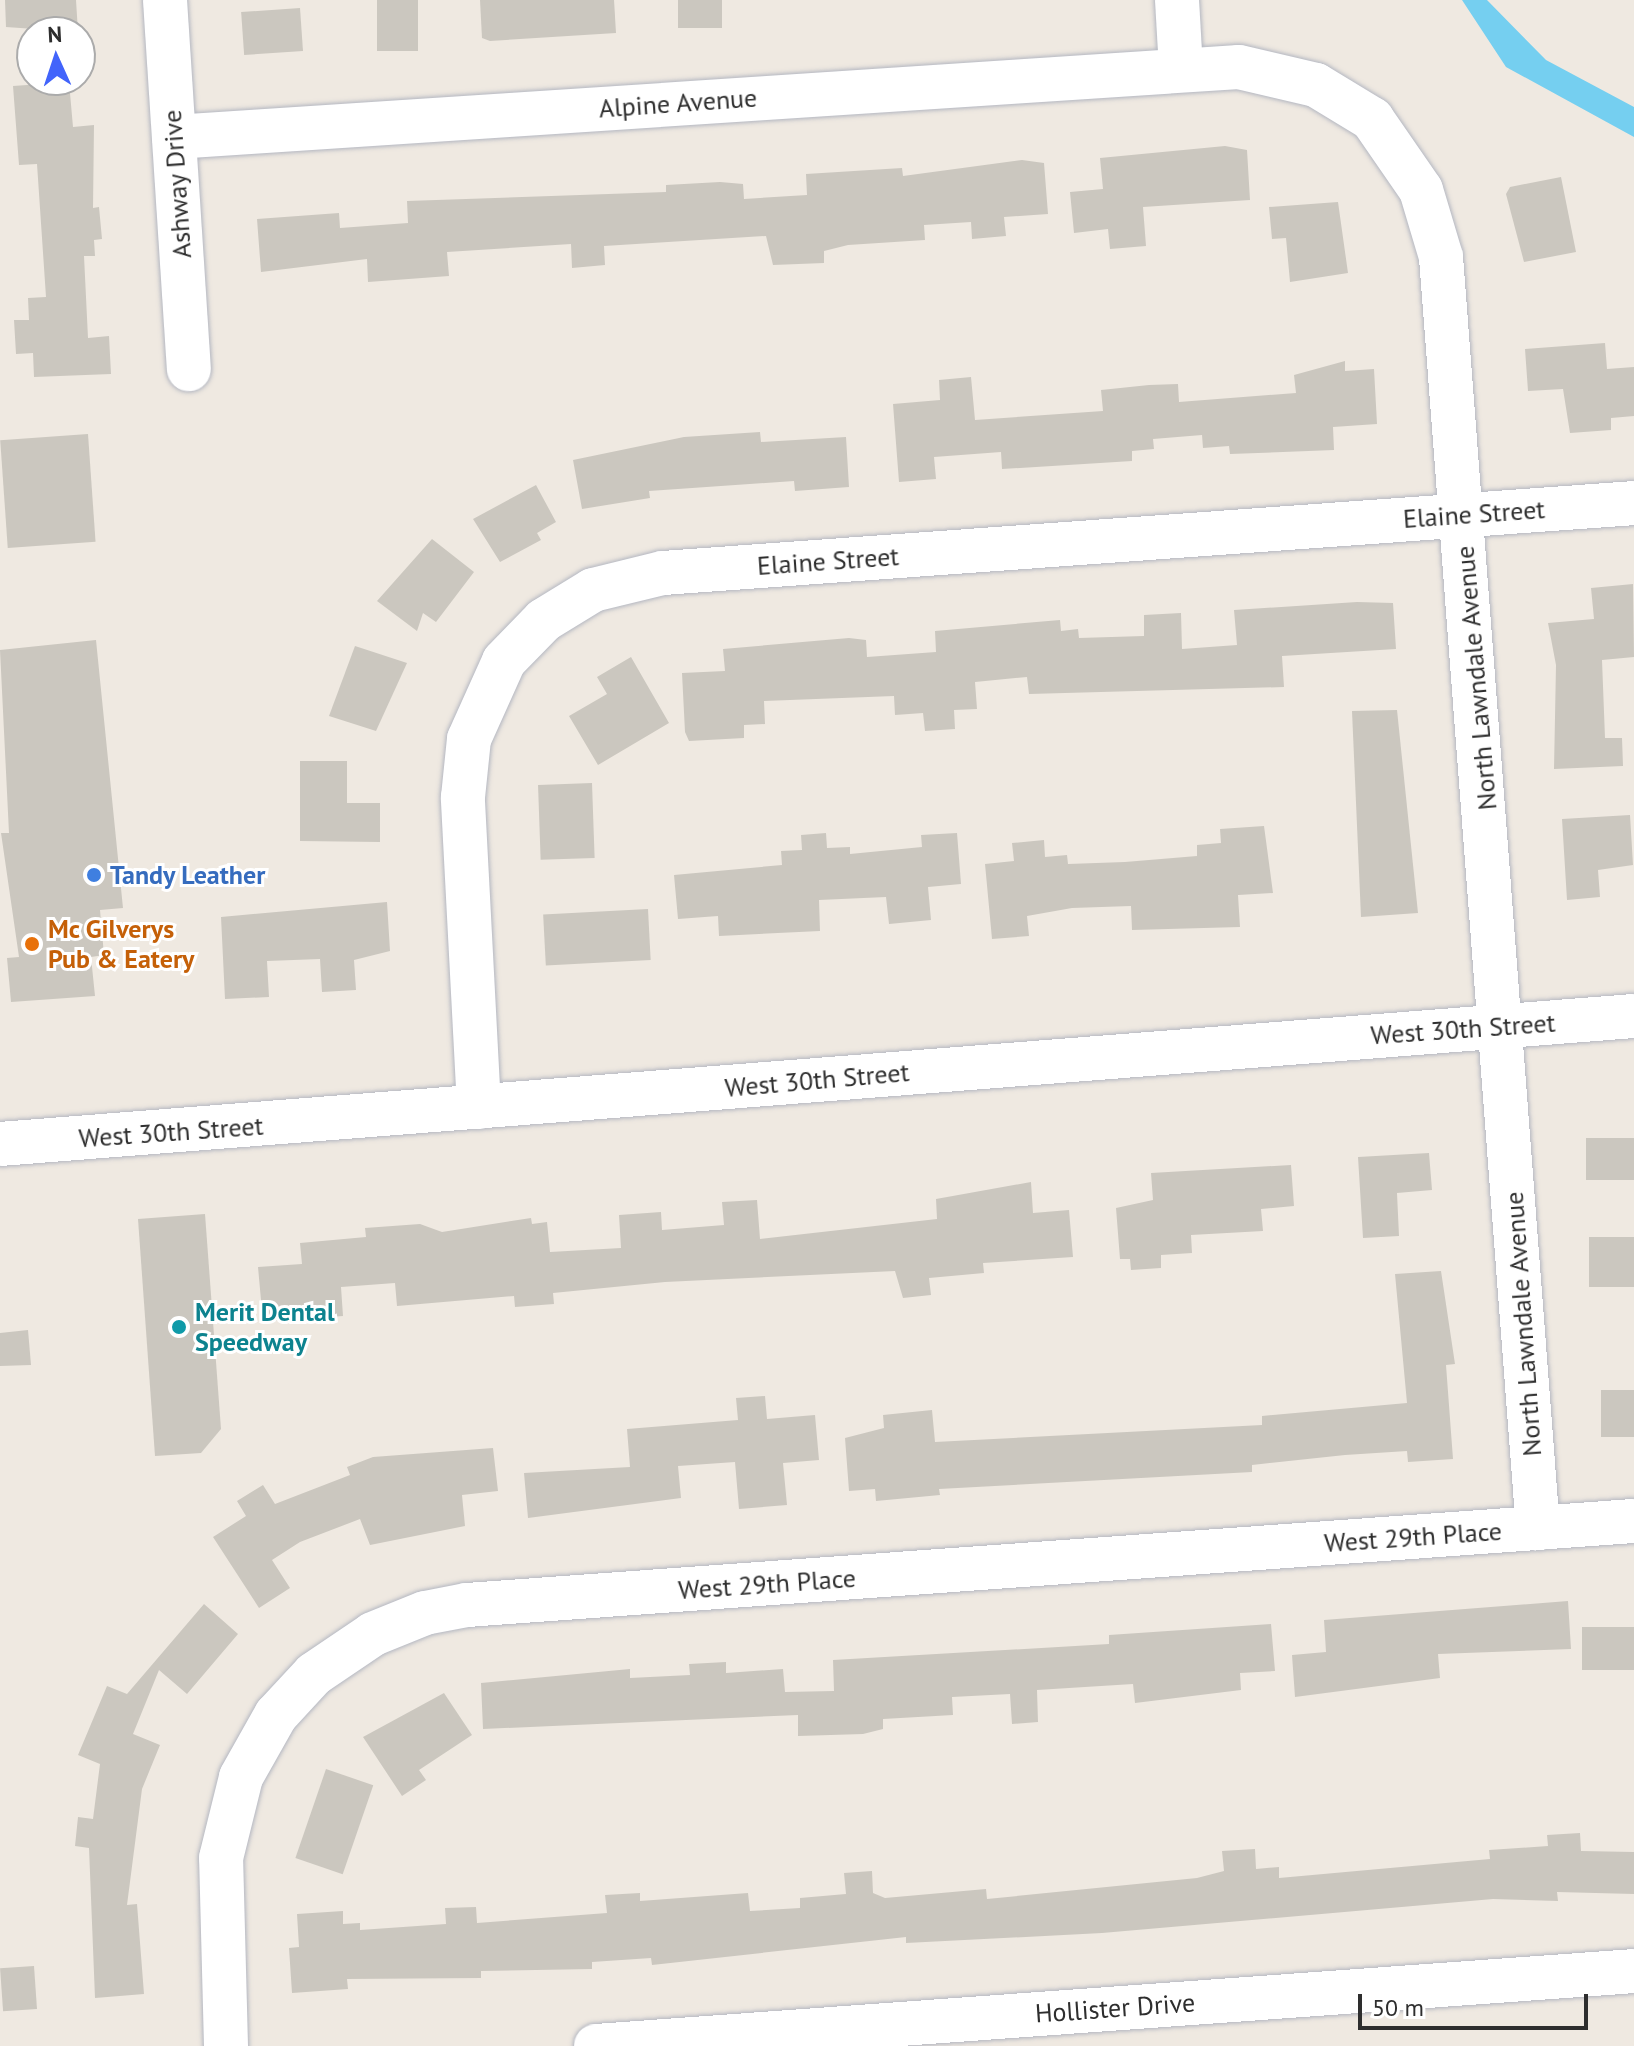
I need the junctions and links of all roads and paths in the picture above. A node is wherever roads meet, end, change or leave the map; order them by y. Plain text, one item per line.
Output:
1 (165, 0) edge
2 (1177, 0) edge
3 (1181, 69) junction
4 (174, 137) junction
5 (189, 369) dead end
6 (1634, 503) edge
7 (1462, 514) junction
8 (1634, 1016) edge
9 (1502, 1026) junction
10 (479, 1107) junction
11 (0, 1144) edge
12 (1634, 1521) edge
13 (1538, 1528) junction
14 (1634, 1971) edge
15 (226, 2046) edge
16 (596, 2046) edge

1 - 4 street, Ashway Drive
2 - 3 street
3 - 4 street, Alpine Avenue
3 - 7 street, North Lawndale Avenue
4 - 5 street, Ashway Drive
6 - 7 street, Elaine Street
7 - 9 street, North Lawndale Avenue
7 - 10 street, Elaine Street
8 - 9 street, West 30th Street
9 - 10 street, West 30th Street
9 - 13 street, North Lawndale Avenue
10 - 11 street, West 30th Street
12 - 13 street, West 29th Place
13 - 15 street, West 29th Place
14 - 16 street, Hollister Drive

